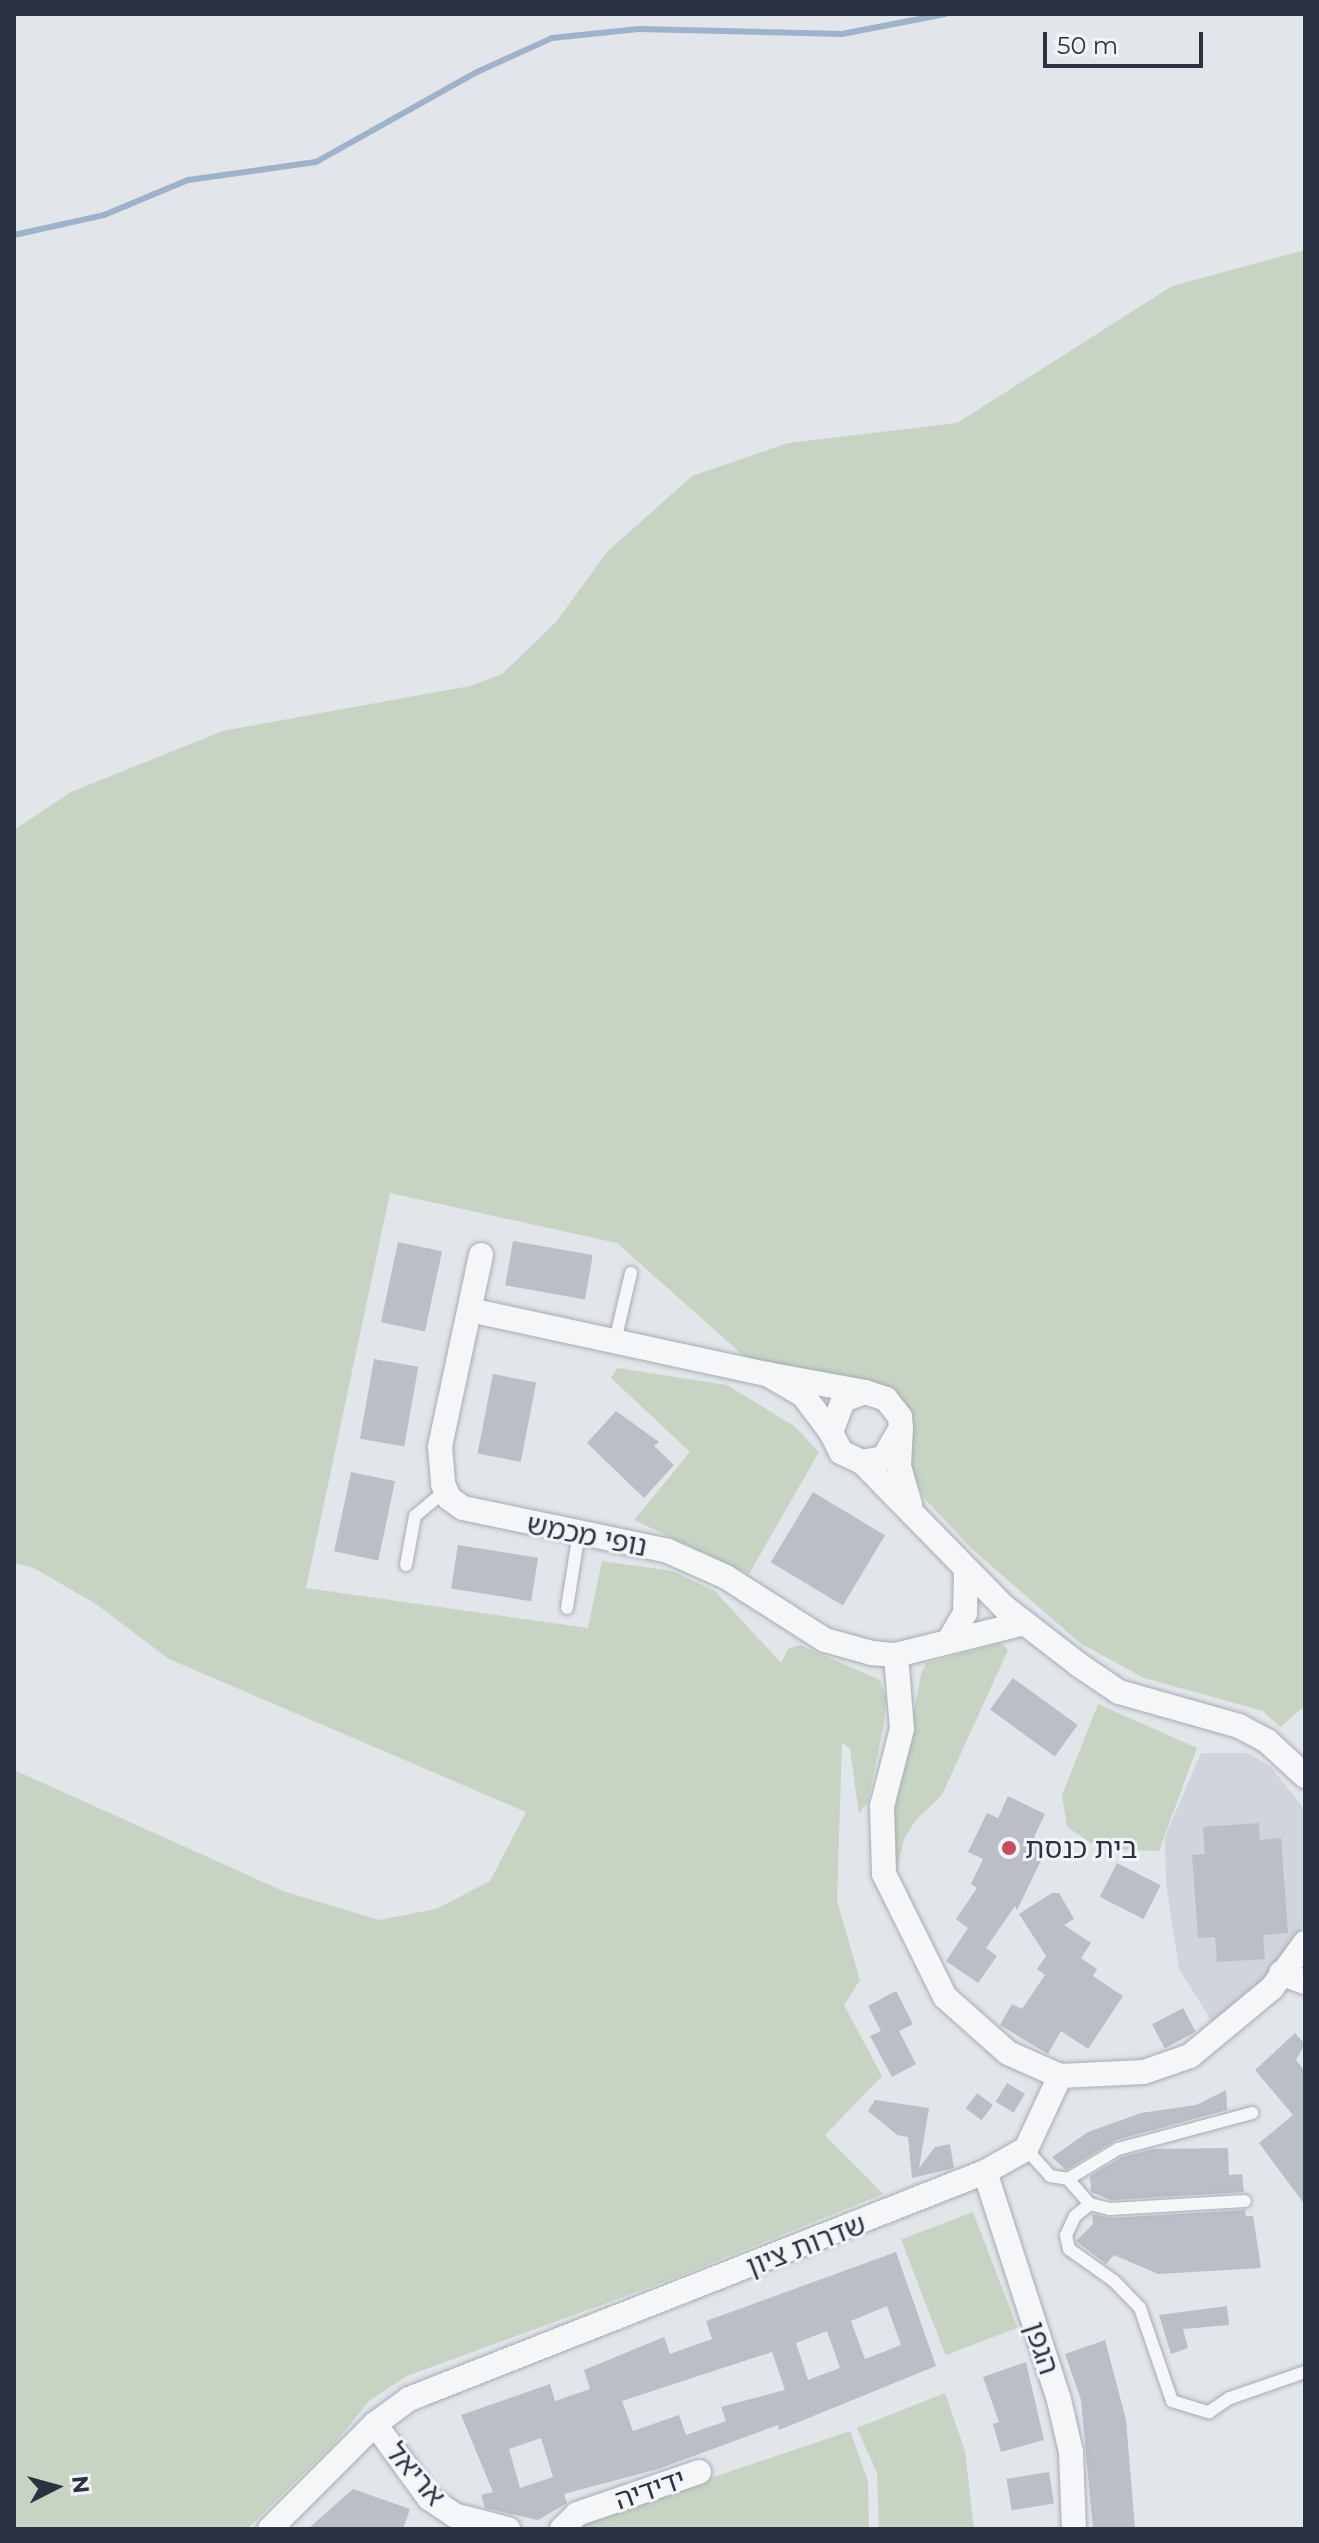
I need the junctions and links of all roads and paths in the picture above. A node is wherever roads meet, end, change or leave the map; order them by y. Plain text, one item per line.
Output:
1 (481, 1255) dead end
2 (631, 1273) dead end
3 (470, 1310) junction
4 (615, 1341) junction
5 (767, 1374) junction
6 (865, 1392) junction
7 (901, 1428) junction
8 (831, 1432) junction
9 (862, 1462) junction
10 (446, 1490) junction
11 (915, 1513) junction
12 (579, 1532) junction
13 (406, 1565) dead end
14 (966, 1571) junction
15 (567, 1608) dead end
16 (1024, 1623) junction
17 (950, 1639) junction
18 (896, 1655) junction
19 (1305, 1776) edge
20 (1305, 1943) edge
21 (1281, 1973) junction
22 (1305, 1982) edge
23 (1060, 2076) junction
24 (1252, 2113) dead end
25 (1026, 2149) junction
26 (985, 2172) junction
27 (1068, 2179) junction
28 (1245, 2201) dead end
29 (1090, 2204) junction
30 (1305, 2372) edge
31 (375, 2424) junction
32 (699, 2472) dead end
33 (270, 2529) edge
34 (508, 2529) edge
35 (562, 2529) edge
36 (1074, 2529) edge

1 - 3 street
2 - 4 lane
3 - 4 street
3 - 10 street
4 - 5 street
5 - 6 street
5 - 8 street
6 - 7 street
6 - 8 street
7 - 9 street
7 - 11 street
8 - 9 street
9 - 11 street
10 - 12 street, נופי מכמש
10 - 13 lane
11 - 14 street
12 - 15 lane
12 - 18 street, נופי מכמש
14 - 16 street
14 - 17 street
16 - 17 street, נופי מכמש
16 - 19 street
17 - 18 street, נופי מכמש
18 - 23 street
20 - 21 street
21 - 22 street
21 - 23 street
23 - 25 street
24 - 27 lane
25 - 26 street, שדרות ציון
25 - 27 lane
26 - 31 street, שדרות ציון
26 - 36 street, הגפן
27 - 29 lane
28 - 29 lane
29 - 30 lane
31 - 33 street, שדרות ציון
31 - 34 street, אריאל
32 - 35 street, ידידיה

